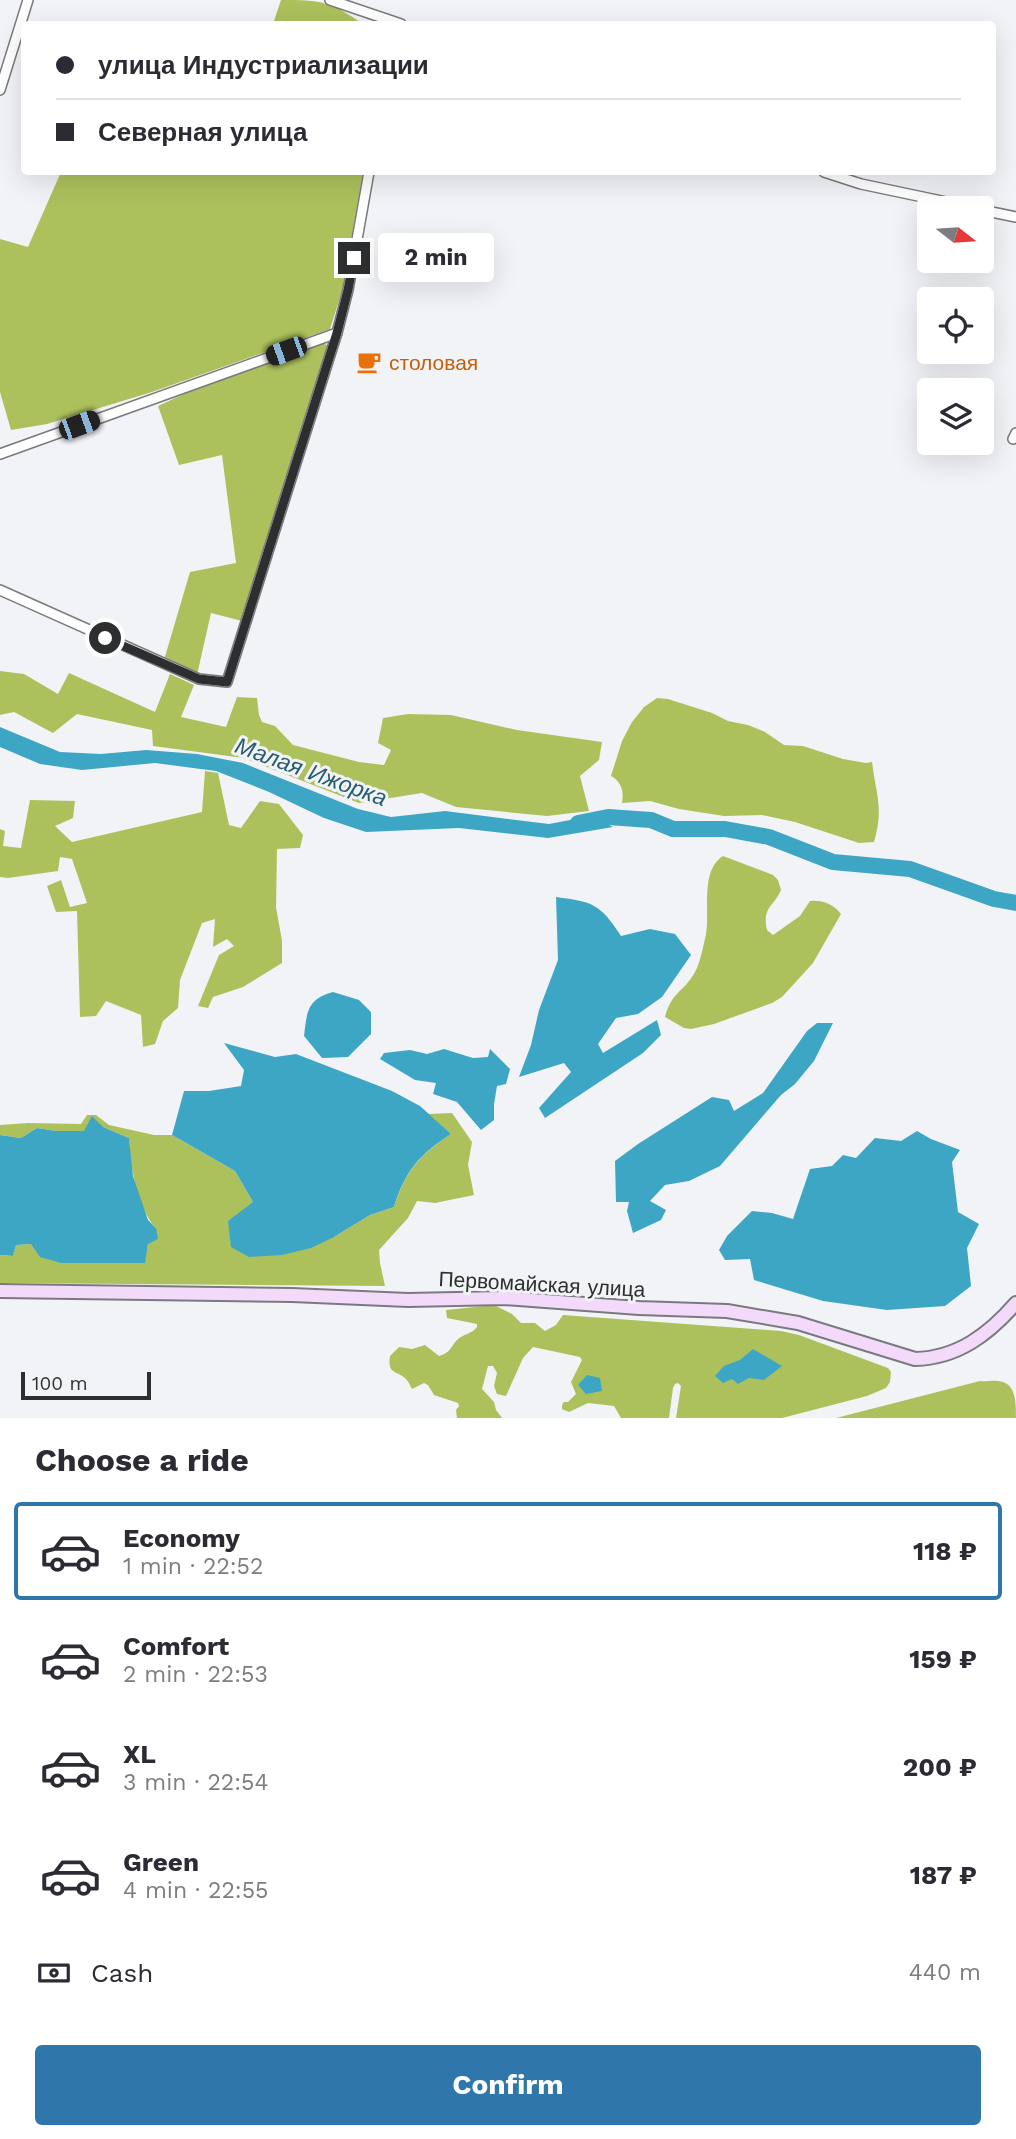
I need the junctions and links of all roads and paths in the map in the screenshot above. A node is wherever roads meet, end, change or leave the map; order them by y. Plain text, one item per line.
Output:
1 (29, 0) edge
2 (330, 0) edge
3 (22, 21) edge
4 (389, 21) edge
5 (21, 25) edge
6 (0, 90) edge
7 (368, 175) edge
8 (833, 175) edge
9 (918, 196) edge
10 (994, 212) edge
11 (1016, 217) edge
12 (337, 333) junction
13 (0, 454) edge
14 (0, 590) edge
15 (12, 596) junction
16 (0, 597) edge
17 (0, 1291) edge
18 (1016, 1303) edge

1 - 3 street
2 - 4 street
5 - 6 street
7 - 12 street
8 - 9 street
10 - 11 street
12 - 13 street
12 - 15 street
14 - 15 street
15 - 16 street
17 - 18 street, Первомайская улица

